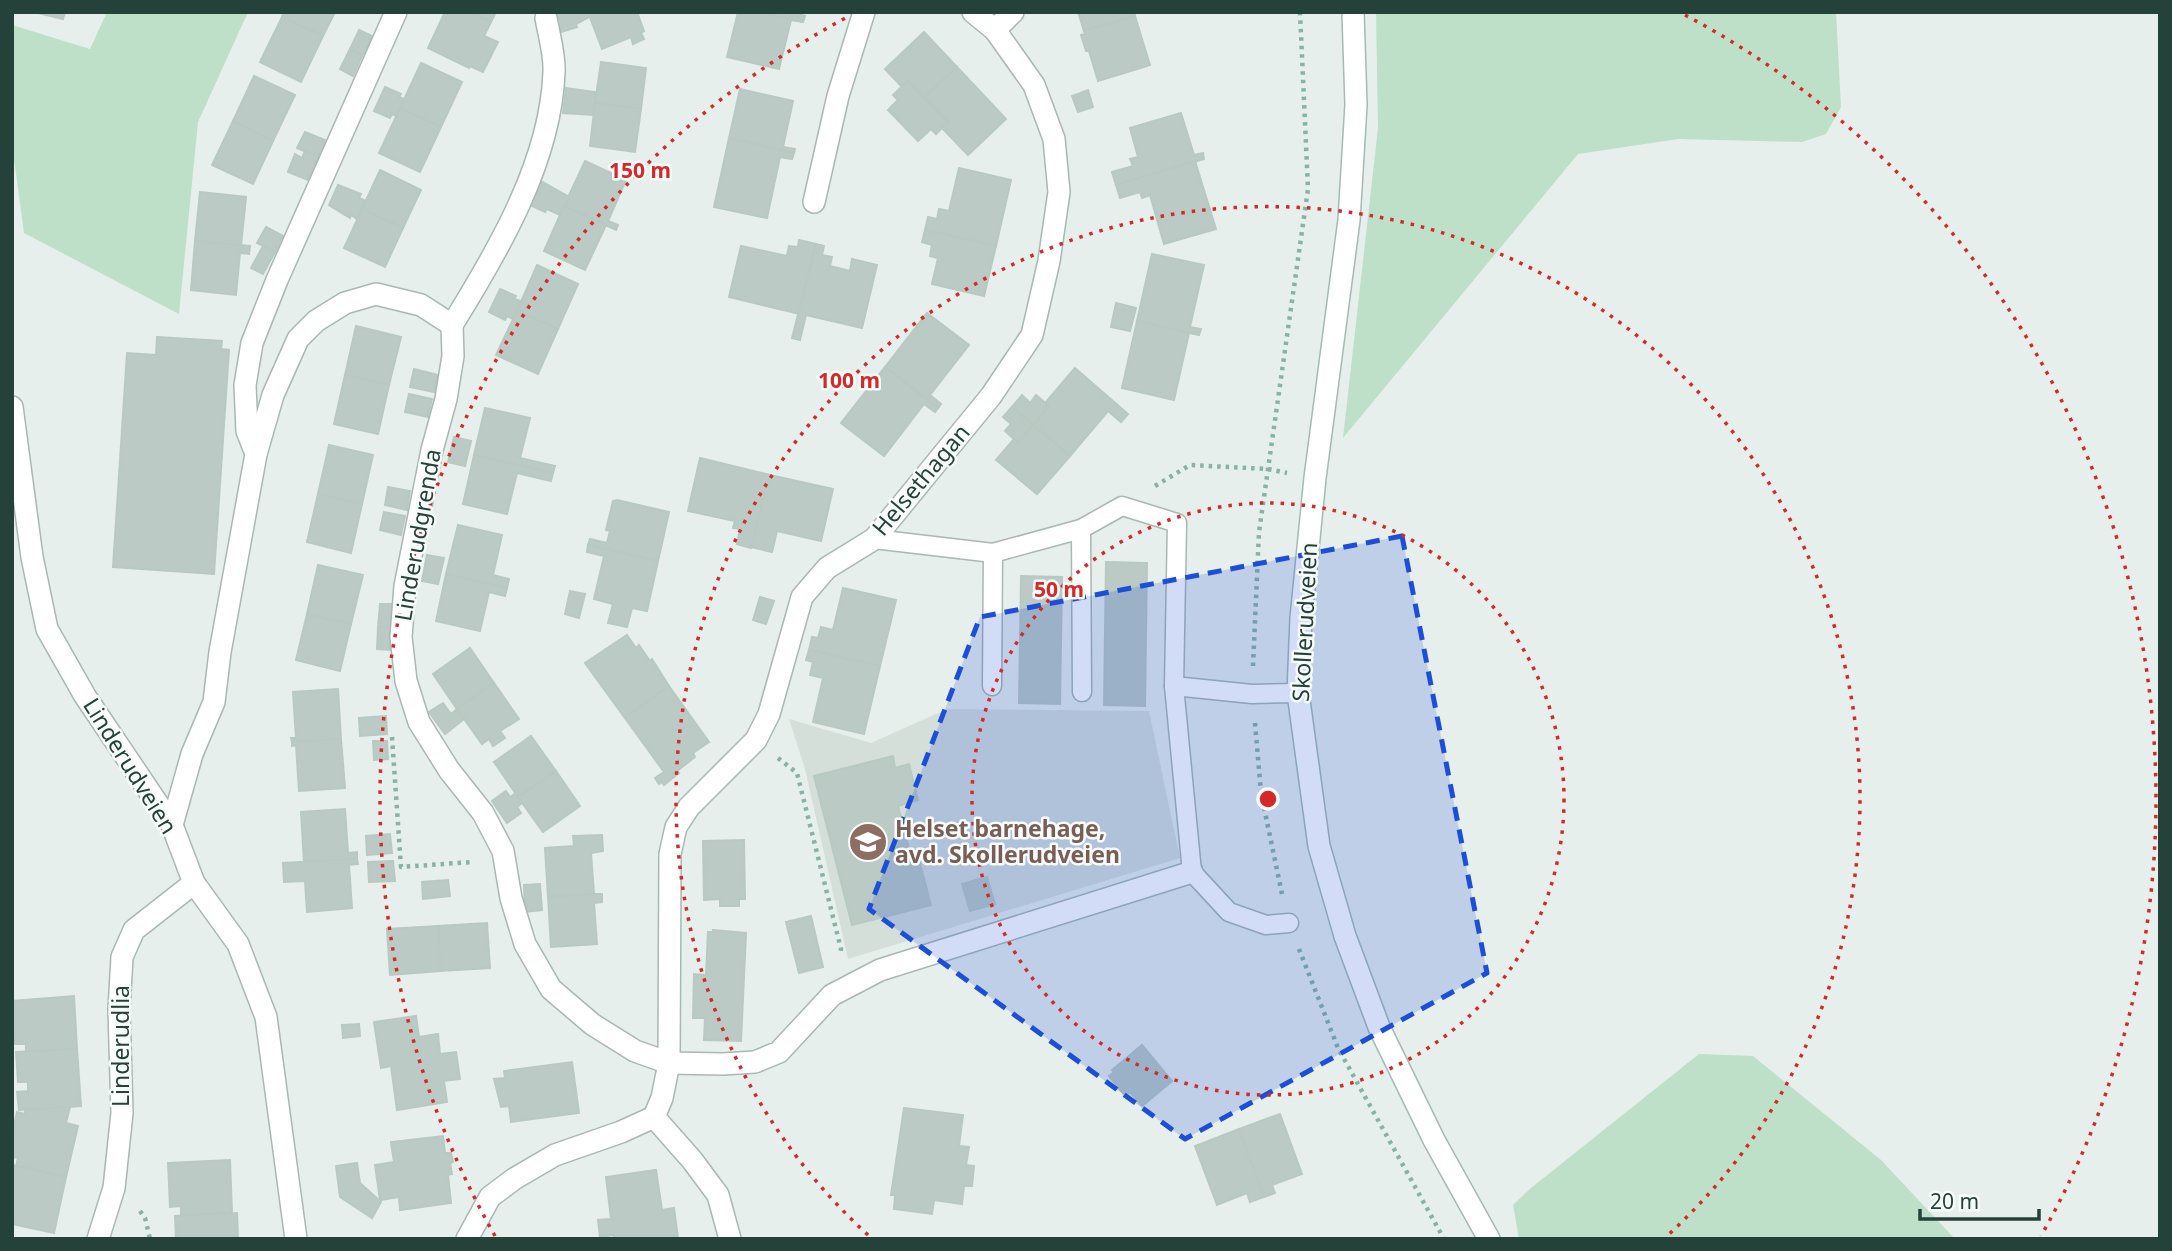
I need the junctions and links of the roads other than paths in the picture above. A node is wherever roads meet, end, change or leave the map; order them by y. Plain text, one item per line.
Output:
1 (396, 12) edge
2 (863, 12) edge
3 (973, 12) edge
4 (1013, 12) edge
5 (1353, 12) edge
6 (547, 18) dead end
7 (995, 30) junction
8 (814, 202) dead end
9 (452, 325) junction
10 (12, 407) edge
11 (256, 454) junction
12 (1081, 529) junction
13 (874, 539) junction
14 (993, 553) junction
15 (992, 686) dead end
16 (1174, 686) junction
17 (1083, 692) dead end
18 (1298, 694) junction
19 (172, 825) junction
20 (1192, 872) junction
21 (194, 883) junction
22 (1289, 923) dead end
23 (669, 1063) junction
24 (654, 1117) junction
25 (98, 1239) edge
26 (296, 1239) edge
27 (467, 1239) edge
28 (730, 1239) edge
29 (1489, 1239) edge

1 - 11 street
2 - 8 street
3 - 7 street, Helsethagan
4 - 7 street
5 - 18 street, Skollerudveien
6 - 9 street
7 - 13 street, Helsethagan
9 - 11 street
9 - 23 street, Linderudgrenda
10 - 19 street, Linderudveien
11 - 19 street
12 - 14 lane
12 - 16 lane
12 - 17 lane
13 - 14 lane
13 - 23 street, Helsethagan
14 - 15 lane
16 - 18 lane
16 - 20 lane
18 - 29 street, Skollerudveien
19 - 21 street, Linderudveien
20 - 22 lane
20 - 23 street
21 - 25 street, Linderudlia
21 - 26 street, Linderudveien
23 - 24 street
24 - 27 street
24 - 28 street

